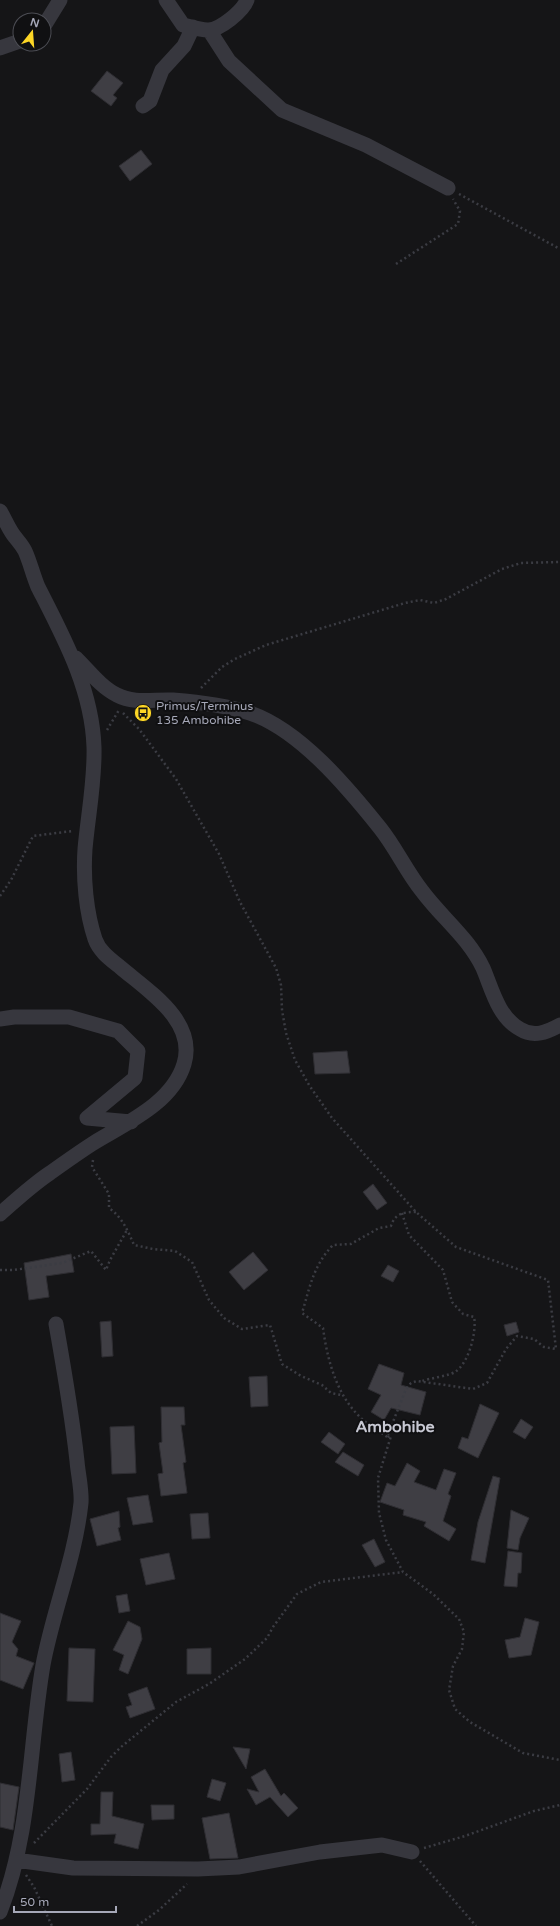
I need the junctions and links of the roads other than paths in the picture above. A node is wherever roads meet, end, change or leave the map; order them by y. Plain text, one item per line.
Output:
1 (60, 0) edge
2 (166, 0) edge
3 (247, 0) edge
4 (52, 13) edge
5 (193, 27) junction
6 (209, 30) junction
7 (12, 44) edge
8 (0, 48) edge
9 (143, 106) dead end
10 (448, 188) road end
11 (0, 511) edge
12 (70, 652) junction
13 (0, 1019) edge
14 (560, 1025) edge
15 (131, 1122) junction
16 (0, 1214) edge
17 (56, 1324) dead end
18 (412, 1852) road end
19 (16, 1860) junction
20 (0, 1912) edge

1 - 4 street
2 - 5 street
3 - 6 street
5 - 6 street
5 - 9 street
6 - 10 street
7 - 8 street
11 - 12 street
12 - 14 street
12 - 15 street
13 - 15 street
15 - 16 street
17 - 19 street
18 - 19 street
19 - 20 street

